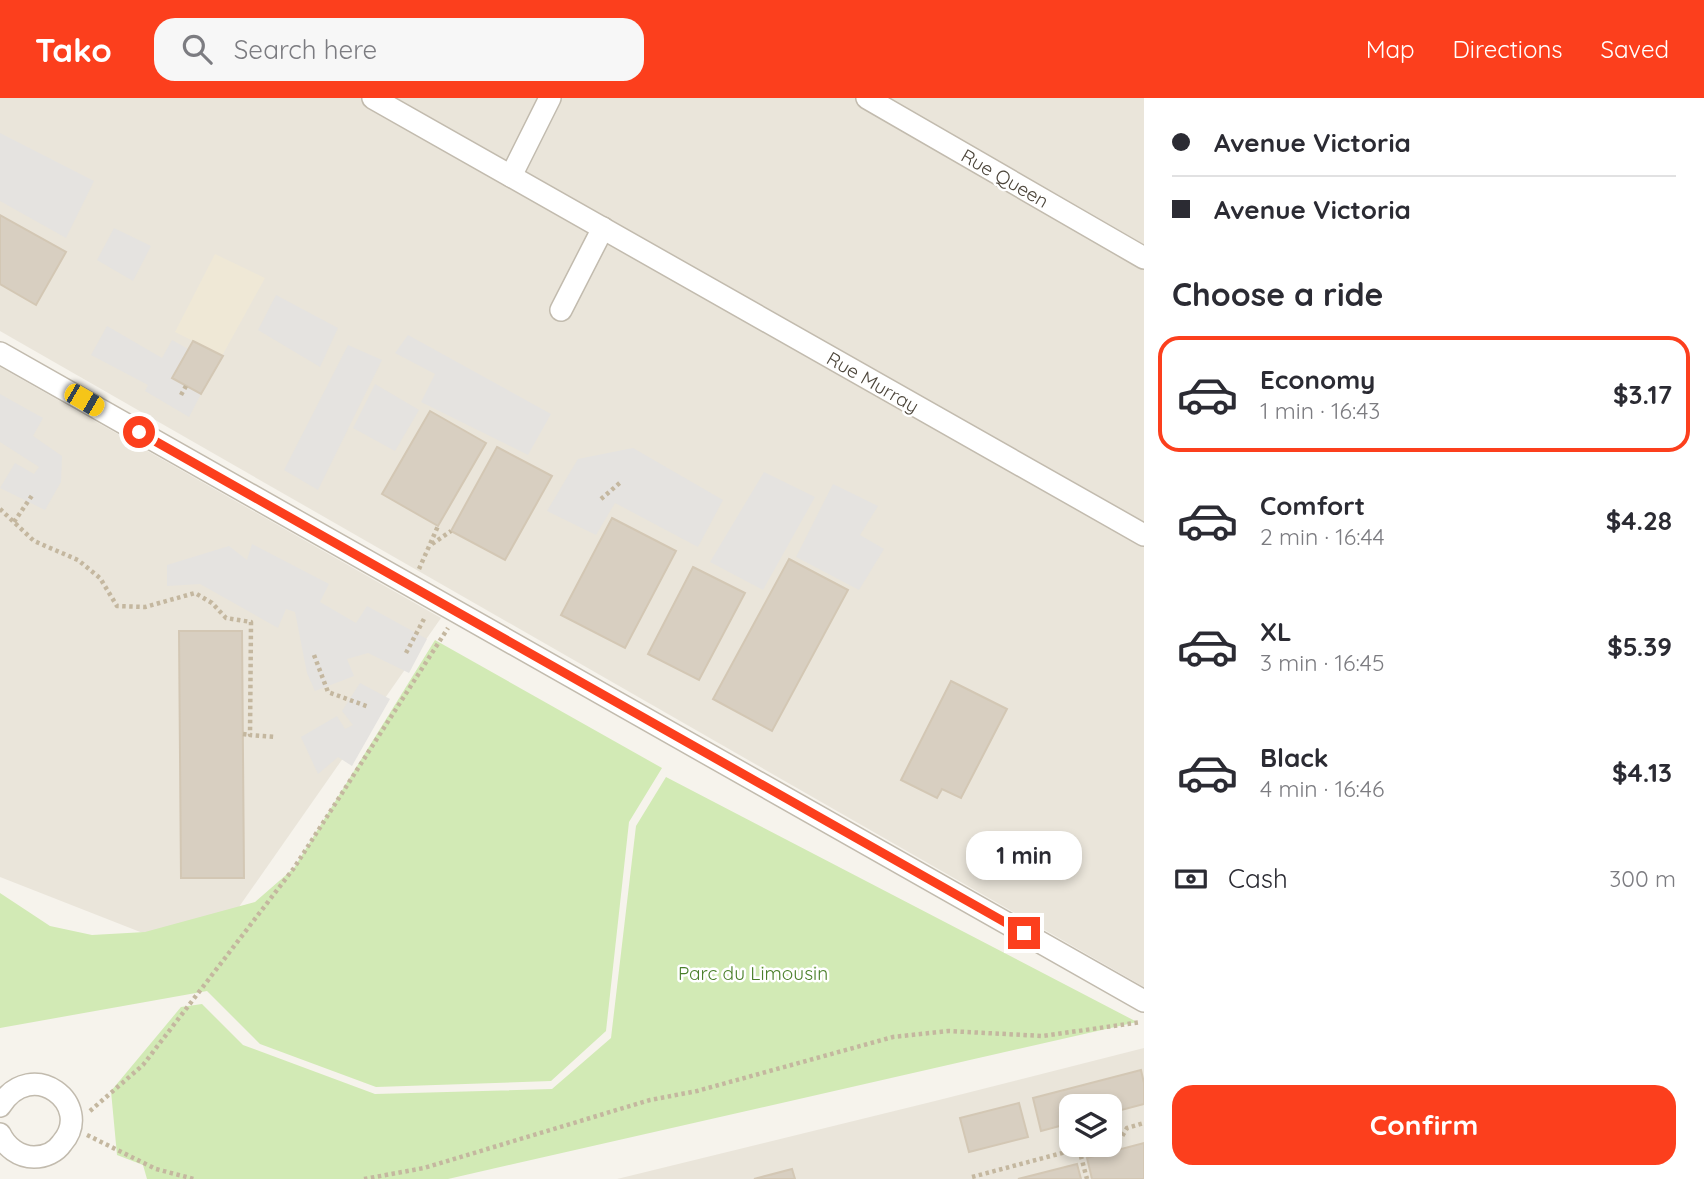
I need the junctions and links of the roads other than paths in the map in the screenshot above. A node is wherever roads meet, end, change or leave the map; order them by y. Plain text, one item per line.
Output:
1 (373, 98) edge
2 (550, 98) edge
3 (867, 98) edge
4 (511, 176) junction
5 (603, 228) junction
6 (1144, 258) edge
7 (561, 310) dead end
8 (0, 353) edge
9 (1144, 535) edge
10 (1144, 1001) edge
11 (0, 1106) edge
12 (4, 1148) edge

1 - 4 street, Rue Murray
2 - 4 street
3 - 6 street, Rue Queen
4 - 5 street, Rue Murray
5 - 7 street
5 - 9 street, Rue Murray
8 - 10 street
11 - 12 street

